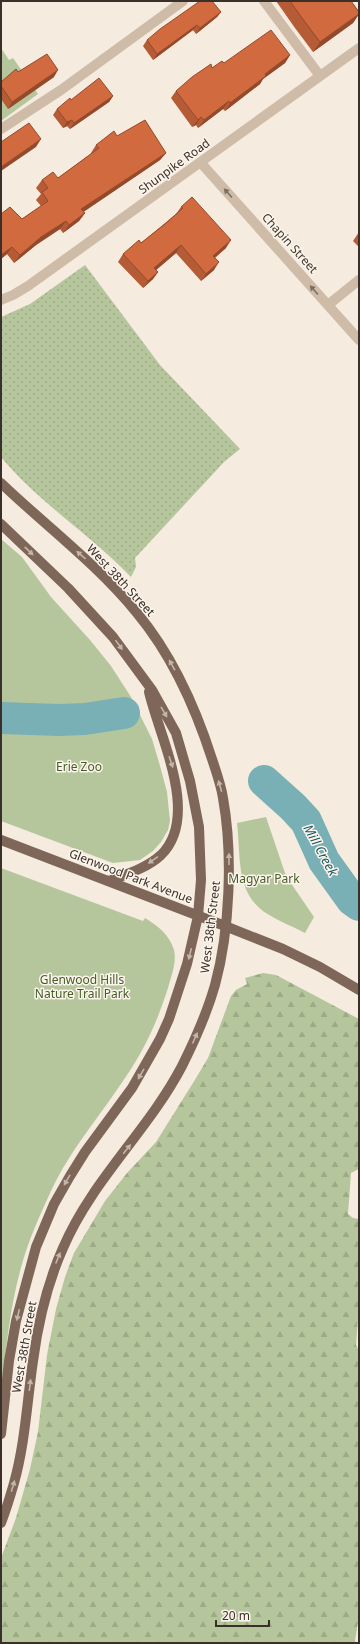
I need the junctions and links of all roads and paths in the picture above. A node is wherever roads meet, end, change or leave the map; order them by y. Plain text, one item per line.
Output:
1 (183, 1) edge
2 (264, 1) edge
3 (359, 48) edge
4 (320, 76) junction
5 (1, 129) edge
6 (201, 163) junction
7 (359, 280) edge
8 (1, 300) edge
9 (328, 305) junction
10 (359, 340) edge
11 (1, 483) edge
12 (1, 524) edge
13 (147, 684) junction
14 (1, 840) edge
15 (109, 881) junction
16 (198, 916) junction
17 (225, 926) junction
18 (359, 990) edge
19 (1, 1434) edge
20 (1, 1523) edge

1 - 5 street
2 - 4 street
3 - 4 street, Shunpike Road
4 - 6 street, Shunpike Road
6 - 8 street, Shunpike Road
9 -> 6 street, Chapin Street
7 - 9 street
9 - 10 street, Chapin Street
17 -> 11 main road, West 38th Street
12 -> 13 main road, West 38th Street
13 -> 15 main road
13 -> 16 main road, West 38th Street
14 - 15 main road, Glenwood Park Avenue
15 - 16 main road, Glenwood Park Avenue
16 - 17 main road, Glenwood Park Avenue
16 -> 19 main road, West 38th Street
17 - 18 main road, Glenwood Park Avenue
20 -> 17 main road, West 38th Street

